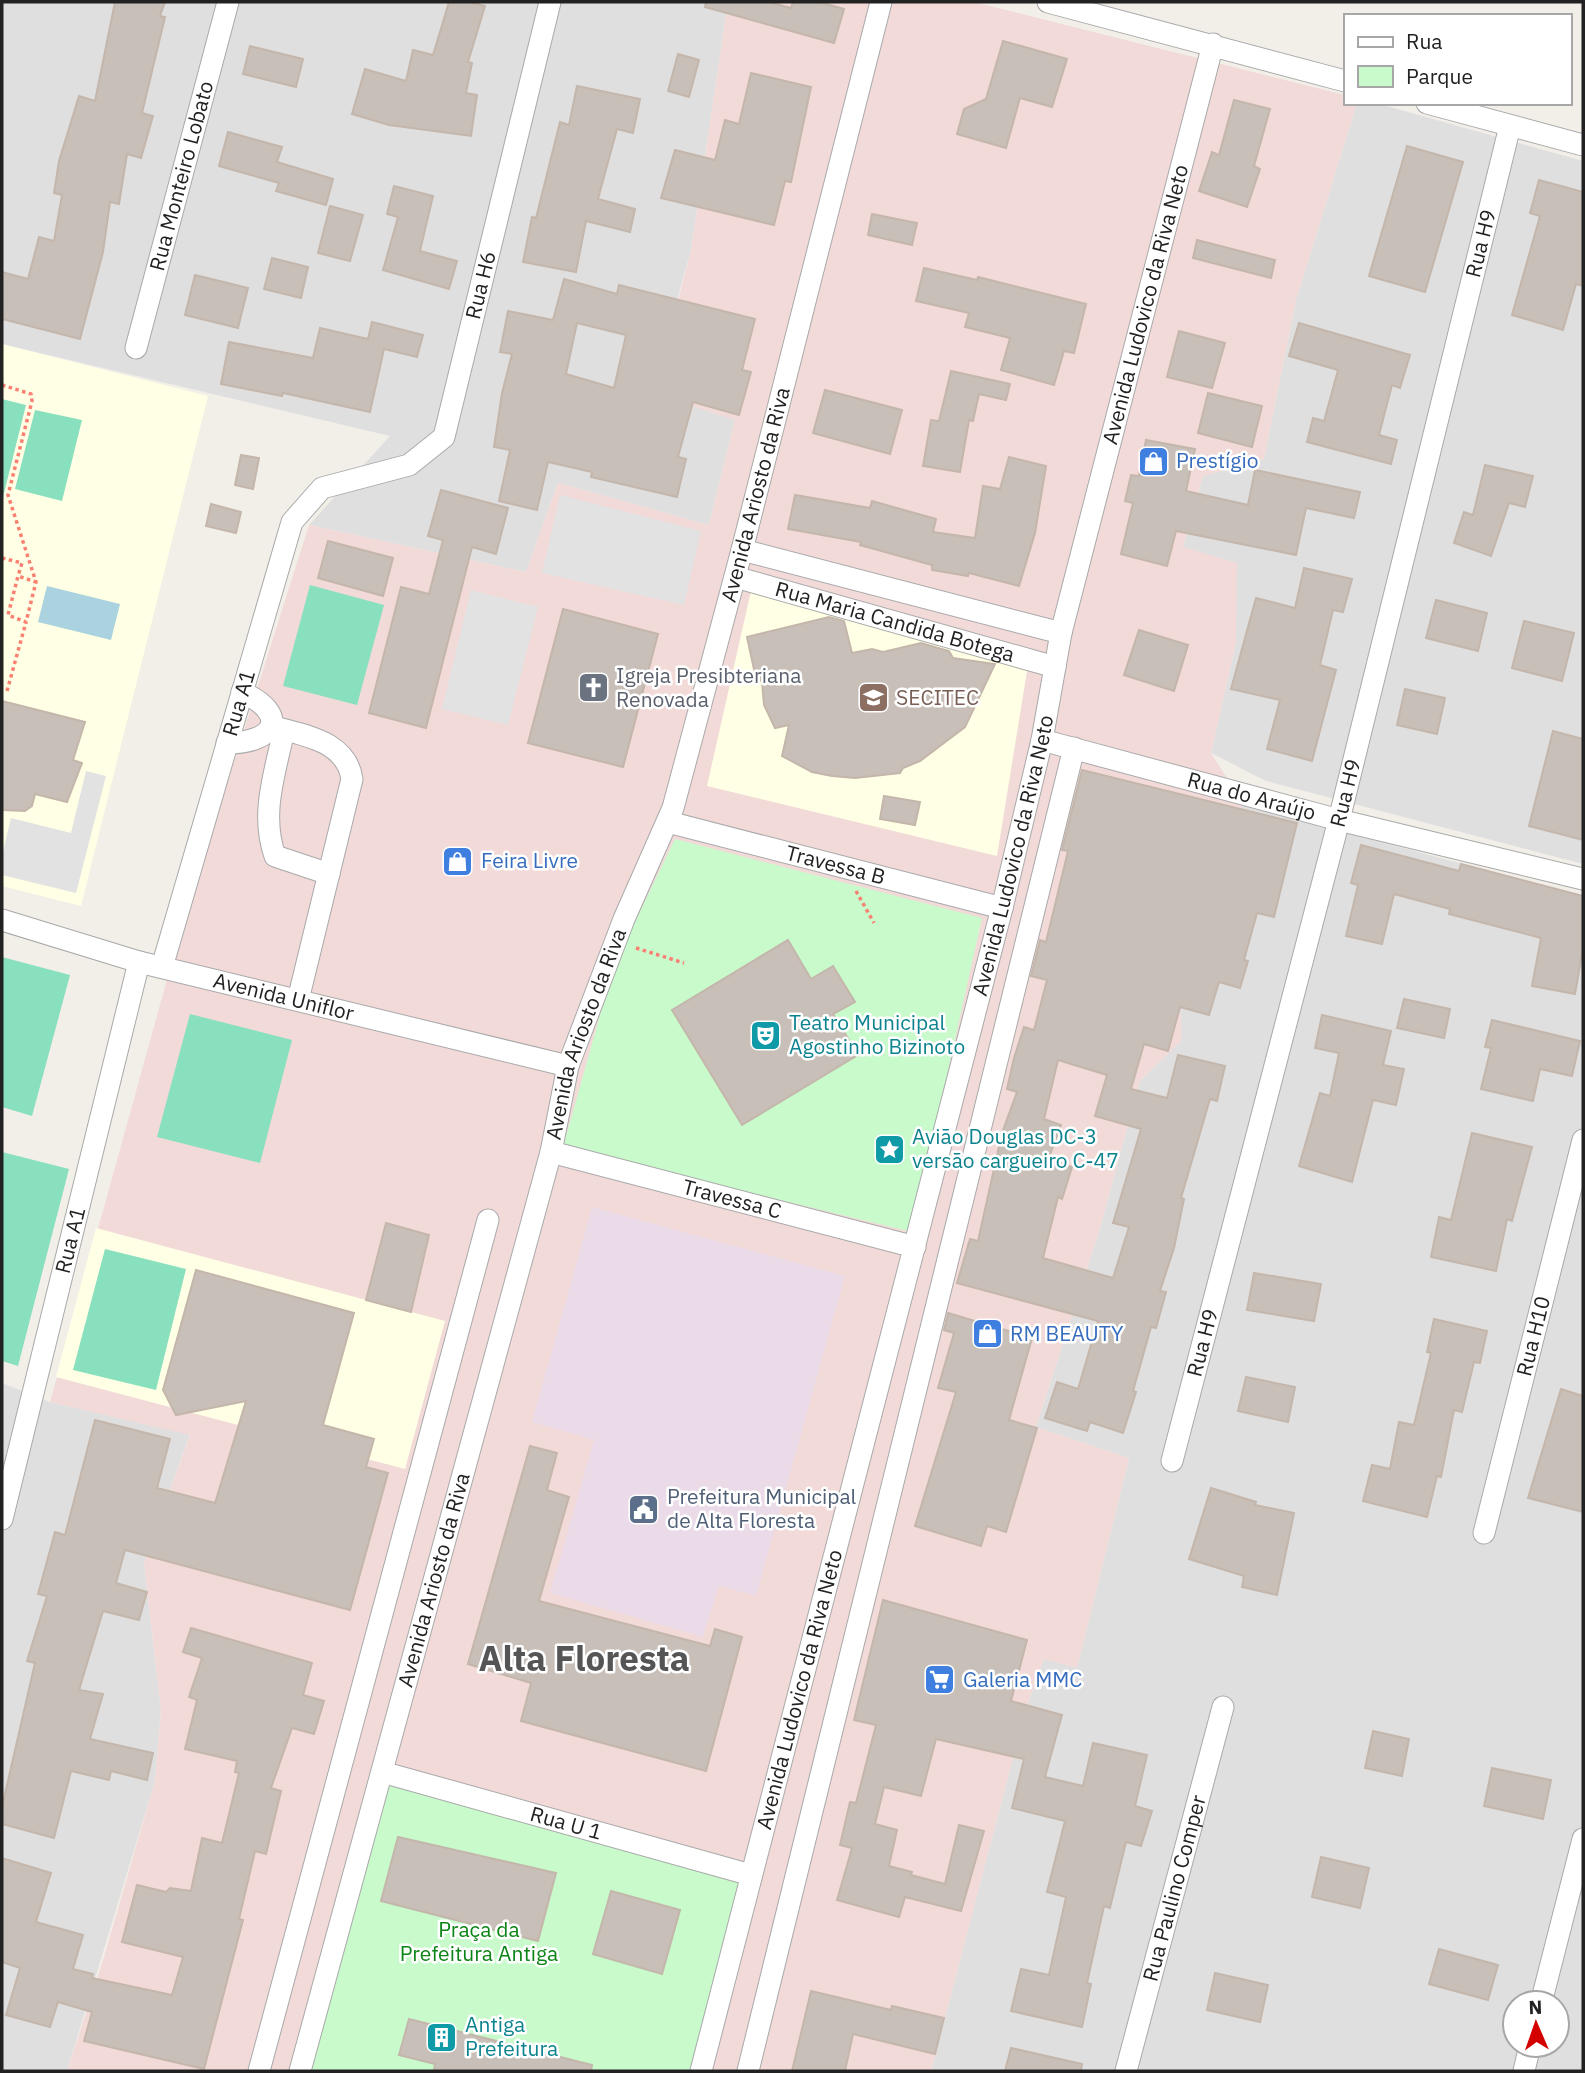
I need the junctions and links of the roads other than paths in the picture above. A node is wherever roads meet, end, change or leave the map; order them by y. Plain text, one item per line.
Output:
1 (228, 2) edge
2 (550, 2) edge
3 (881, 2) edge
4 (1048, 2) edge
5 (1213, 44) junction
6 (1344, 81) edge
7 (1434, 105) edge
8 (1510, 126) junction
9 (1583, 145) edge
10 (136, 348) dead end
11 (322, 488) joint
12 (742, 550) junction
13 (735, 577) junction
14 (886, 587) junction
15 (877, 617) junction
16 (1061, 633) junction
17 (1055, 667) junction
18 (242, 692) junction
19 (278, 728) junction
20 (1042, 740) junction
21 (227, 743) junction
22 (1074, 748) junction
23 (1339, 820) junction
24 (668, 822) junction
25 (329, 874) junction
26 (1583, 879) edge
27 (1002, 908) junction
28 (2, 920) edge
29 (139, 962) junction
30 (162, 967) junction
31 (298, 1000) junction
32 (568, 1066) junction
33 (1583, 1140) edge
34 (551, 1152) junction
35 (488, 1220) dead end
36 (915, 1247) junction
37 (1172, 1461) dead end
38 (2, 1519) edge
39 (1484, 1533) dead end
40 (1223, 1707) dead end
41 (382, 1772) junction
42 (1583, 1839) edge
43 (751, 1875) junction
44 (1545, 1989) edge
45 (259, 2071) edge
46 (300, 2071) edge
47 (701, 2071) edge
48 (748, 2071) edge
49 (1126, 2071) edge

1 - 10 street, Rua Monteiro Lobato
2 - 11 street, Rua H6
3 - 12 street, Avenida Ariosto da Riva
4 - 5 street
5 - 6 street
5 - 16 street, Avenida Ludovico da Riva Neto
7 - 8 street
8 - 9 street
8 - 23 street, Rua H9
11 - 18 street, Rua A1
12 - 13 street, Avenida Ariosto da Riva
12 - 14 street, Rua Maria Candida Botega
13 - 15 street, Rua Maria Candida Botega
13 - 24 street, Avenida Ariosto da Riva
14 - 15 street
14 - 16 street, Rua Maria Candida Botega
15 - 17 street, Rua Maria Candida Botega
16 - 17 street, Avenida Ludovico da Riva Neto
17 - 20 street, Avenida Ludovico da Riva Neto
18 - 19 street
18 - 21 street, Rua A1
19 - 21 street
19 - 25 street
19 - 25 street
20 - 22 street, Rua do Araújo
20 - 27 street, Avenida Ludovico da Riva Neto
21 - 30 street, Rua A1
22 - 23 street, Rua do Araújo
22 - 48 street
23 - 26 street, Rua do Araújo
23 - 37 street, Rua H9
24 - 27 street, Travessa B
24 - 32 street, Avenida Ariosto da Riva
25 - 31 street
27 - 36 street, Avenida Ludovico da Riva Neto
28 - 29 street, Avenida Uniflor
29 - 30 street, Avenida Uniflor
29 - 38 street, Rua A1
30 - 31 street, Avenida Uniflor
31 - 32 street, Avenida Uniflor
32 - 34 street, Avenida Ariosto da Riva
33 - 39 street, Rua H10
34 - 36 street, Travessa C
34 - 41 street, Avenida Ariosto da Riva
35 - 45 street
36 - 43 street, Avenida Ludovico da Riva Neto
40 - 49 street, Rua Paulino Comper
41 - 43 street, Rua U 1
41 - 46 street, Avenida Ariosto da Riva
42 - 44 street
43 - 47 street, Avenida Ludovico da Riva Neto

